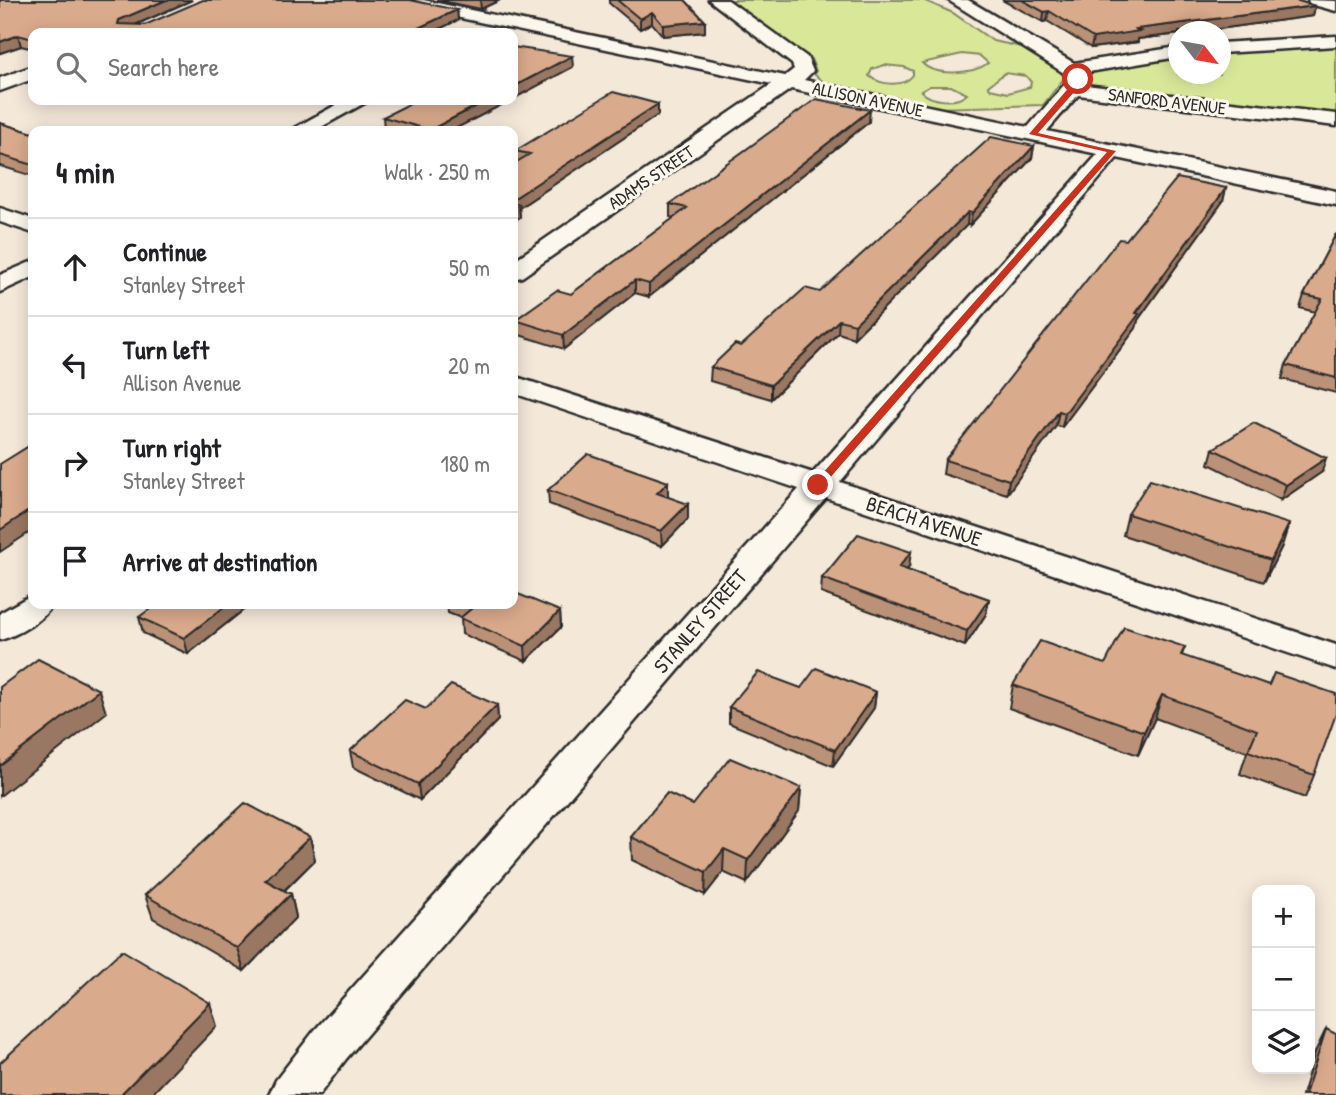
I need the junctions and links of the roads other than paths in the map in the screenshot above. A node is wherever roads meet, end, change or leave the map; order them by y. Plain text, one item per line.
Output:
1 (399, 0) edge
2 (718, 0) edge
3 (956, 0) edge
4 (1316, 0) edge
5 (1336, 6) edge
6 (506, 24) junction
7 (498, 28) edge
8 (1336, 41) edge
9 (1231, 47) edge
10 (1168, 54) edge
11 (1071, 69) junction
12 (28, 74) edge
13 (789, 82) junction
14 (0, 85) edge
15 (1073, 89) junction
16 (350, 105) edge
17 (1336, 120) edge
18 (309, 126) edge
19 (1033, 134) junction
20 (1112, 151) junction
21 (1336, 198) edge
22 (0, 215) edge
23 (28, 224) edge
24 (518, 269) edge
25 (28, 271) edge
26 (0, 285) edge
27 (518, 386) edge
28 (818, 485) junction
29 (30, 609) edge
30 (0, 629) edge
31 (1336, 657) edge
32 (292, 1095) edge

1 - 6 street, ALLISON AVENUE
2 - 13 street
3 - 11 street
4 - 5 street
6 - 7 street
6 - 13 street, ALLISON AVENUE
8 - 9 street
10 - 11 street
11 - 15 street
12 - 14 street
13 - 19 street, ALLISON AVENUE
13 - 24 street, ADAMS STREET
15 - 17 street, SANFORD AVENUE
15 - 19 street
16 - 18 street
19 - 20 street, ALLISON AVENUE
20 - 21 street, ALLISON AVENUE
20 - 28 street, STANLEY STREET
22 - 23 street
25 - 26 street
27 - 28 street, BEACH AVENUE
28 - 31 street, BEACH AVENUE
28 - 32 street, STANLEY STREET
29 - 30 street

